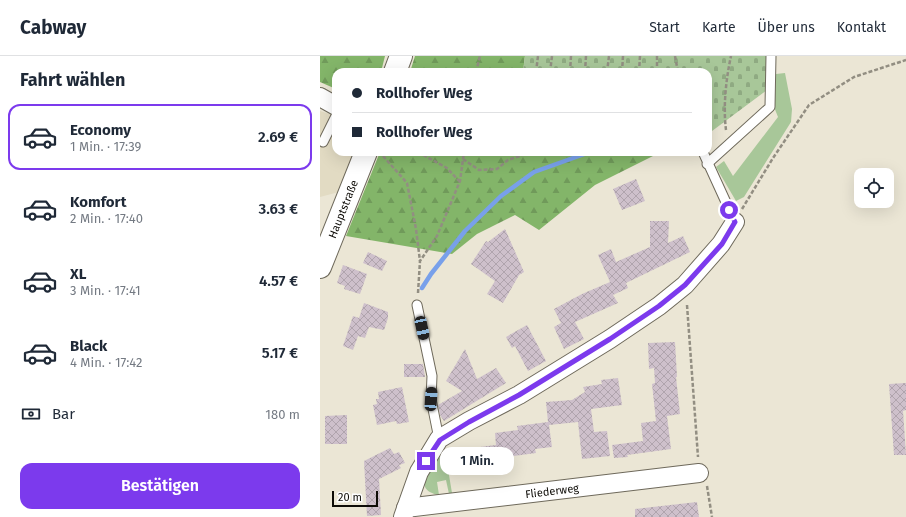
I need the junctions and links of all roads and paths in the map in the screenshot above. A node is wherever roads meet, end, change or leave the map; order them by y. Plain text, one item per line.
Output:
1 (401, 56) edge
2 (480, 56) edge
3 (538, 56) edge
4 (552, 56) edge
5 (571, 56) edge
6 (586, 56) edge
7 (609, 56) edge
8 (623, 56) edge
9 (640, 56) edge
10 (657, 56) edge
11 (675, 56) edge
12 (731, 56) edge
13 (771, 56) edge
14 (906, 60) edge
15 (396, 68) edge
16 (477, 68) edge
17 (536, 68) edge
18 (550, 68) edge
19 (570, 68) edge
20 (585, 68) edge
21 (608, 68) edge
22 (622, 68) edge
23 (639, 68) edge
24 (656, 68) edge
25 (677, 68) edge
26 (320, 97) edge
27 (332, 104) edge
28 (332, 124) edge
29 (323, 142) dead end
30 (729, 144) junction
31 (364, 156) edge
32 (383, 156) edge
33 (425, 156) edge
34 (463, 156) edge
35 (520, 156) edge
36 (704, 156) edge
37 (463, 159) junction
38 (707, 164) junction
39 (460, 181) junction
40 (735, 222) junction
41 (420, 261) junction
42 (320, 267) edge
43 (685, 285) junction
44 (417, 305) joint
45 (440, 440) junction
46 (699, 473) junction
47 (404, 513) edge
48 (712, 517) edge

1 - 15 main road
2 - 16 path
3 - 17 path
4 - 18 path
5 - 19 path
6 - 20 path
7 - 21 path
8 - 22 path
9 - 23 path
10 - 24 path
11 - 25 path
12 - 30 path
13 - 30 lane
14 - 40 path
26 - 27 street
28 - 29 lane
30 - 38 lane
31 - 42 main road, Hauptstraße
32 - 41 path
33 - 39 path
34 - 37 path
35 - 37 path
36 - 38 lane
37 - 39 path
38 - 40 lane
39 - 41 path
40 - 43 street
41 - 44 path
43 - 45 street
43 - 46 path
44 - 45 lane
45 - 47 street
46 - 47 street, Fliederweg
46 - 48 path

